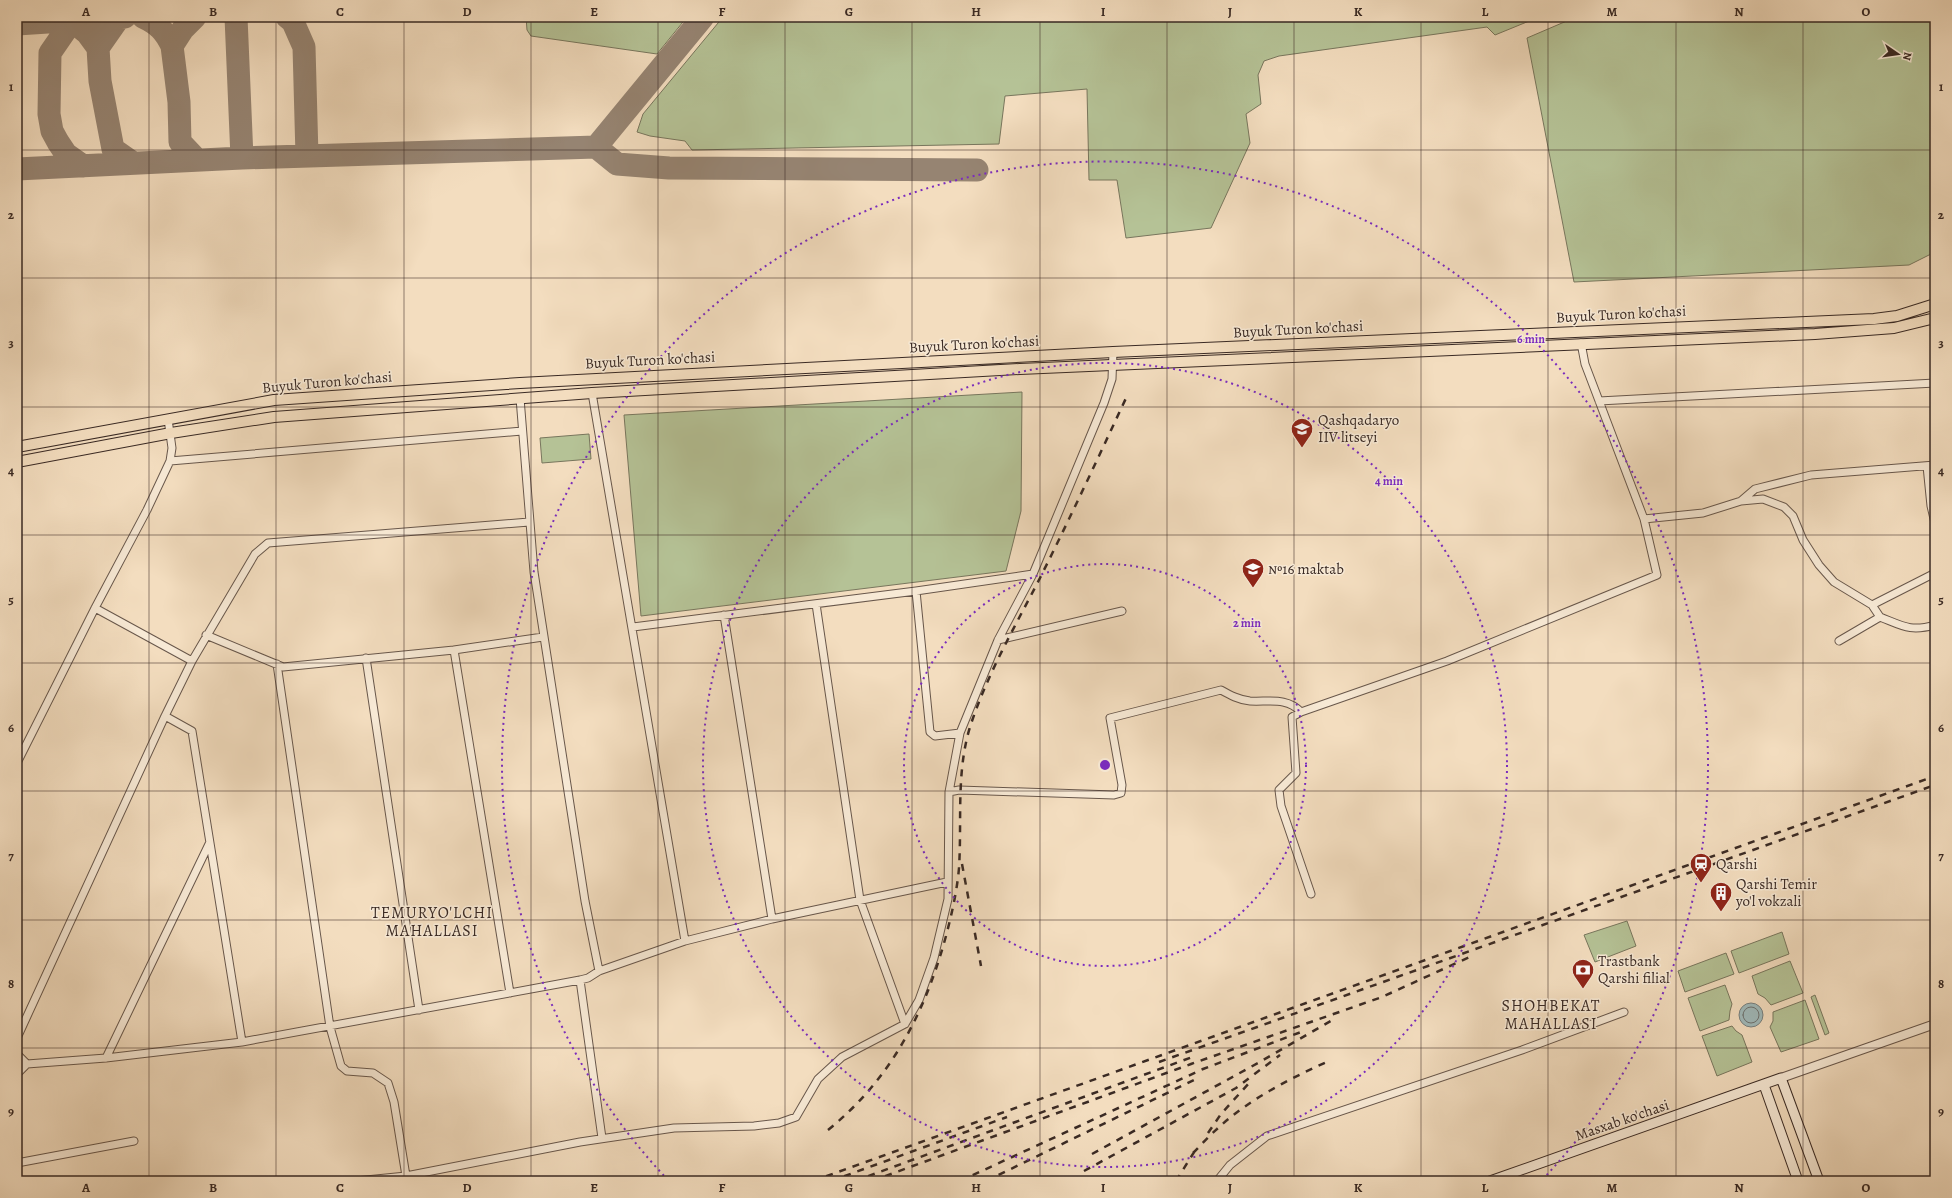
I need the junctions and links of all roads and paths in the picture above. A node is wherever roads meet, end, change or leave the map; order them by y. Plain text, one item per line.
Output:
1 (1935, 304) edge
2 (1934, 321) edge
3 (1581, 343) junction
4 (1113, 352) junction
5 (1113, 365) junction
6 (1935, 383) edge
7 (592, 393) junction
8 (520, 398) junction
9 (1600, 401) junction
10 (168, 419) junction
11 (522, 431) junction
12 (171, 433) junction
13 (17, 447) edge
14 (170, 461) junction
15 (17, 462) edge
16 (1931, 466) edge
17 (1741, 501) junction
18 (1644, 519) junction
19 (529, 522) junction
20 (1935, 522) edge
21 (1935, 573) edge
22 (1033, 574) junction
23 (916, 592) junction
24 (816, 604) junction
25 (1872, 605) junction
26 (95, 608) junction
27 (1122, 611) dead end
28 (724, 615) junction
29 (1880, 617) junction
30 (1935, 625) edge
31 (633, 627) junction
32 (206, 635) junction
33 (543, 637) junction
34 (998, 640) junction
35 (1839, 641) dead end
36 (454, 650) junction
37 (366, 658) junction
38 (192, 661) junction
39 (277, 664) junction
40 (1301, 712) junction
41 (165, 716) junction
42 (960, 733) junction
43 (17, 763) edge
44 (949, 792) junction
45 (209, 844) junction
46 (947, 882) junction
47 (1311, 894) dead end
48 (860, 900) junction
49 (772, 919) junction
50 (685, 941) junction
51 (599, 971) junction
52 (580, 980) junction
53 (510, 992) junction
54 (419, 1010) junction
55 (1624, 1012) dead end
56 (905, 1024) junction
57 (1935, 1024) edge
58 (330, 1027) junction
59 (17, 1038) edge
60 (242, 1042) junction
61 (17, 1054) edge
62 (106, 1058) junction
63 (27, 1064) junction
64 (17, 1074) edge
65 (1781, 1078) junction
66 (1764, 1085) junction
67 (602, 1138) junction
68 (134, 1141) dead end
69 (17, 1163) edge
70 (406, 1176) junction
71 (1509, 1178) edge
72 (356, 1181) edge
73 (1217, 1181) edge
74 (1490, 1181) edge
75 (1798, 1181) edge
76 (1819, 1181) edge

1 - 4 main road, Buyuk Turon ko'chasi
2 - 3 main road, Buyuk Turon ko'chasi
3 - 5 main road, Buyuk Turon ko'chasi
3 - 9 street
4 - 5 street
4 - 10 main road, Buyuk Turon ko'chasi
5 - 7 main road, Buyuk Turon ko'chasi
5 - 22 street
6 - 9 street
7 - 8 main road, Buyuk Turon ko'chasi
7 - 31 street
8 - 11 street
8 - 12 main road, Buyuk Turon ko'chasi
9 - 18 street
10 - 12 street
10 - 13 main road, Buyuk Turon ko'chasi
11 - 14 street
11 - 19 street
12 - 14 street
12 - 15 main road, Buyuk Turon ko'chasi
14 - 26 street
16 - 17 street
16 - 20 street
17 - 18 street
17 - 25 street
18 - 40 street
19 - 32 street
19 - 33 street
21 - 25 street
22 - 23 street
22 - 34 street
23 - 24 street
23 - 42 street
24 - 28 street
24 - 48 street
25 - 29 street
26 - 38 street
26 - 43 street
27 - 34 street
28 - 31 street
28 - 49 street
29 - 30 street
29 - 35 street
31 - 50 street
32 - 38 street
32 - 39 street
33 - 36 street
33 - 51 street
34 - 42 street
36 - 37 street
36 - 53 street
37 - 39 street
37 - 54 street
38 - 41 street
39 - 58 street
40 - 44 street
40 - 47 street
41 - 45 street
41 - 59 street
42 - 44 street
44 - 46 street
45 - 60 street
45 - 62 street
46 - 48 street
46 - 56 street
48 - 49 street
48 - 56 street
49 - 50 street
50 - 51 street
51 - 52 street
52 - 53 street
52 - 67 street
53 - 54 street
54 - 58 street
55 - 73 street
56 - 67 street
57 - 65 street
58 - 60 street
58 - 70 street
60 - 62 street
61 - 63 street
62 - 63 street
63 - 64 street
65 - 66 main road, Masxab ko'chasi
65 - 76 main road
66 - 71 main road, Masxab ko'chasi
66 - 75 main road
67 - 70 street
68 - 69 street
70 - 72 street
71 - 74 main road, Masxab ko'chasi

